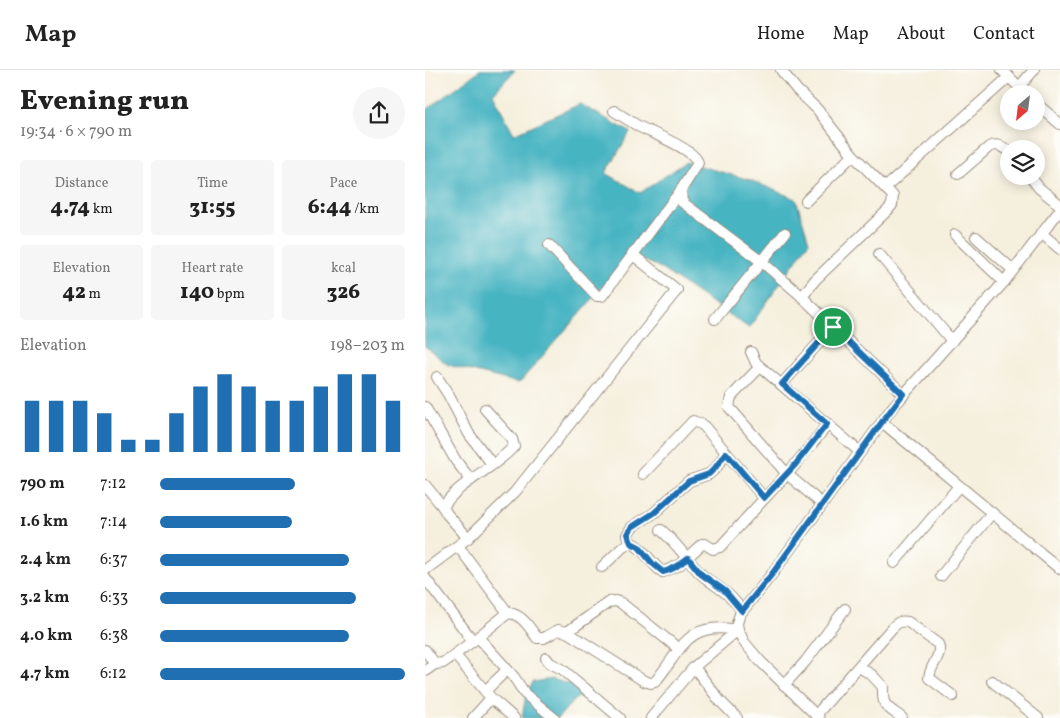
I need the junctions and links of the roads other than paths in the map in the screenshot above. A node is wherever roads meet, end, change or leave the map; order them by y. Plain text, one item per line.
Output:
1 (781, 70) edge
2 (1035, 70) edge
3 (1005, 74) edge
4 (1016, 85) edge
5 (1026, 85) edge
6 (614, 111) dead end
7 (1045, 111) edge
8 (1060, 124) edge
9 (1000, 146) edge
10 (853, 155) junction
11 (958, 174) dead end
12 (1037, 185) edge
13 (886, 187) junction
14 (681, 190) junction
15 (806, 201) dead end
16 (1060, 205) edge
17 (1060, 210) edge
18 (785, 233) dead end
19 (1041, 233) junction
20 (955, 235) dead end
21 (976, 237) dead end
22 (549, 245) dead end
23 (1060, 249) edge
24 (633, 254) junction
25 (879, 254) dead end
26 (762, 262) junction
27 (1013, 270) junction
28 (1004, 282) junction
29 (802, 297) junction
30 (715, 319) dead end
31 (833, 327) junction
32 (952, 341) junction
33 (751, 352) dead end
34 (760, 367) junction
35 (437, 377) dead end
36 (782, 384) junction
37 (903, 394) junction
38 (425, 407) edge
39 (485, 409) dead end
40 (882, 422) junction
41 (827, 424) junction
42 (860, 452) junction
43 (726, 453) junction
44 (492, 464) junction
45 (643, 474) dead end
46 (787, 474) junction
47 (471, 480) junction
48 (425, 485) edge
49 (959, 486) junction
50 (764, 498) junction
51 (821, 504) junction
52 (443, 507) junction
53 (992, 513) junction
54 (661, 530) dead end
55 (468, 538) junction
56 (631, 543) junction
57 (458, 546) junction
58 (688, 558) junction
59 (895, 563) dead end
60 (427, 564) edge
61 (602, 567) dead end
62 (1060, 569) edge
63 (941, 576) dead end
64 (425, 578) edge
65 (845, 609) dead end
66 (742, 611) junction
67 (508, 613) junction
68 (738, 630) junction
69 (567, 632) junction
70 (476, 639) junction
71 (679, 649) junction
72 (425, 650) edge
73 (455, 655) junction
74 (547, 658) dead end
75 (435, 664) junction
76 (694, 667) junction
77 (859, 667) junction
78 (507, 670) junction
79 (425, 671) edge
80 (992, 682) dead end
81 (784, 685) junction
82 (488, 695) junction
83 (953, 696) dead end
84 (476, 717) edge
85 (817, 717) edge
86 (514, 718) edge
87 (554, 718) edge
88 (620, 718) edge
89 (651, 718) edge
90 (737, 718) edge
91 (902, 718) edge
92 (1038, 718) edge

1 - 10 street
2 - 5 street
3 - 4 street
3 - 13 street
6 - 14 street
7 - 8 street
9 - 11 street
10 - 13 street
10 - 15 street
12 - 16 street
13 - 29 street
14 - 24 street
14 - 26 street
17 - 19 street
18 - 26 street
19 - 23 street
19 - 27 street
20 - 28 street
21 - 27 street
22 - 24 street
24 - 55 street
25 - 32 street
26 - 29 street
26 - 30 street
27 - 28 street
28 - 32 street
29 - 31 street
31 - 36 street
31 - 37 street
32 - 37 street
33 - 34 street
34 - 36 street
34 - 46 street
35 - 44 street
36 - 41 street
37 - 40 street
38 - 47 street
39 - 44 street
40 - 42 street
40 - 49 street
41 - 42 street
41 - 46 street
42 - 51 street
43 - 45 street
43 - 50 street
43 - 56 street
44 - 47 street
46 - 50 street
46 - 51 street
47 - 52 street
48 - 52 street
49 - 53 street
49 - 59 street
50 - 58 street
51 - 66 street
52 - 55 street
53 - 62 street
53 - 63 street
54 - 58 street
55 - 57 street
56 - 58 street
56 - 61 street
57 - 60 street
57 - 67 street
58 - 66 street
64 - 70 street
65 - 81 street
66 - 68 street
67 - 69 street
67 - 70 street
68 - 71 street
68 - 76 street
68 - 81 street
69 - 71 street
69 - 71 street
70 - 73 street
70 - 78 street
72 - 75 street
73 - 75 street
73 - 82 street
74 - 88 street
75 - 79 street
76 - 89 street
76 - 90 street
77 - 83 street
77 - 85 street
77 - 91 street
78 - 82 street
78 - 87 street
80 - 92 street
81 - 85 street
82 - 84 street
82 - 86 street

